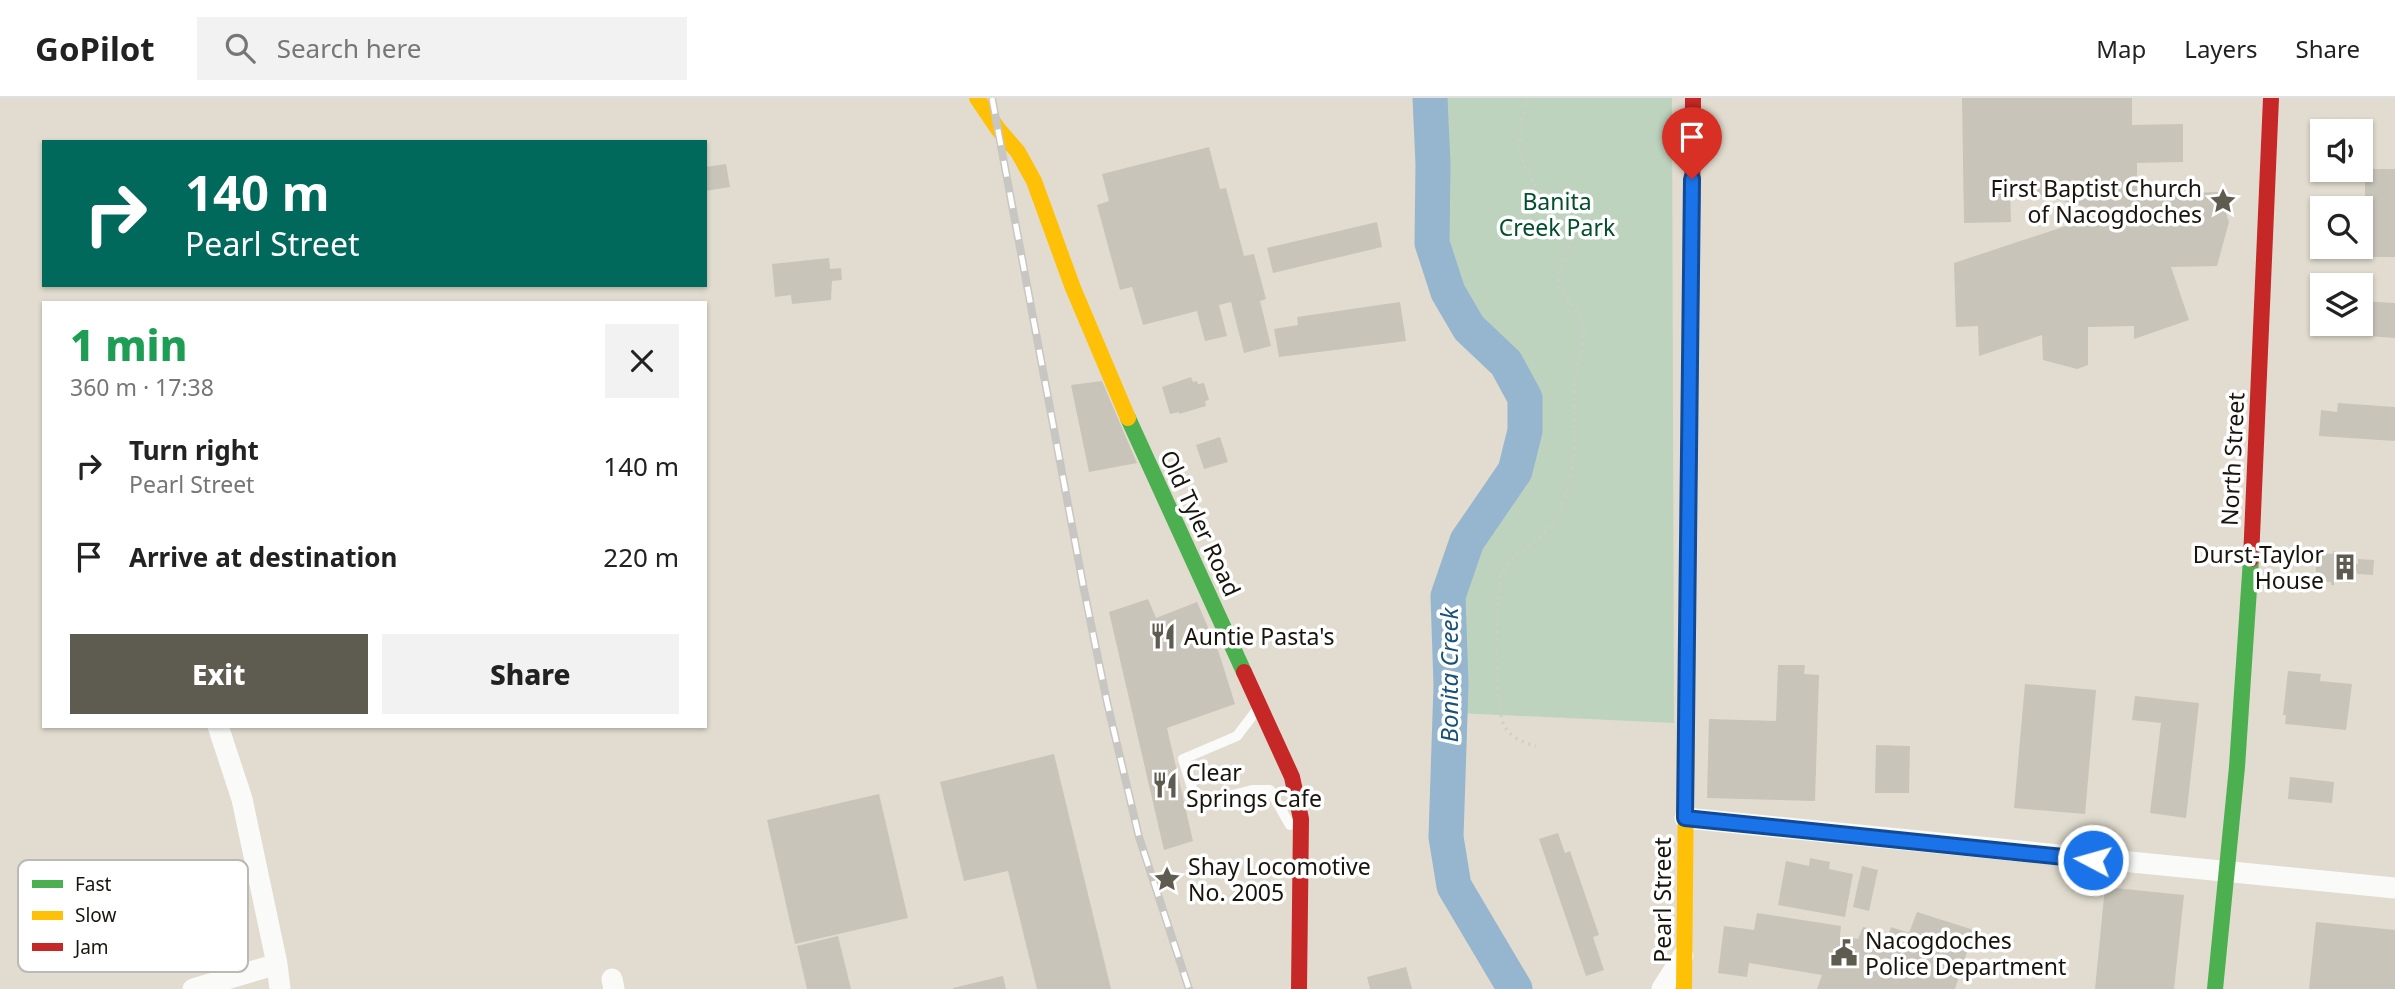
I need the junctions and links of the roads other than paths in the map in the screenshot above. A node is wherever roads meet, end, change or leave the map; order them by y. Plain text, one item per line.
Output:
1 (977, 98) edge
2 (1693, 98) edge
3 (2271, 98) edge
4 (1260, 706) junction
5 (219, 728) edge
6 (1685, 818) junction
7 (1302, 848) junction
8 (2229, 873) junction
9 (2395, 888) edge
10 (1684, 954) junction
11 (277, 964) junction
12 (193, 989) edge
13 (279, 989) edge
14 (1299, 989) edge
15 (1662, 989) edge
16 (1684, 989) edge
17 (2215, 989) edge

1 - 4 street, Old Tyler Road
2 - 6 street, Pearl Street
3 - 8 street, North Street
4 - 7 street, Old Tyler Road
4 - 7 lane
5 - 11 street
6 - 8 street
6 - 10 street, Pearl Street
7 - 14 street, Old Tyler Road
8 - 9 street
8 - 17 street, North Street
10 - 15 street
10 - 16 street, Pearl Street
11 - 12 street
11 - 13 street

